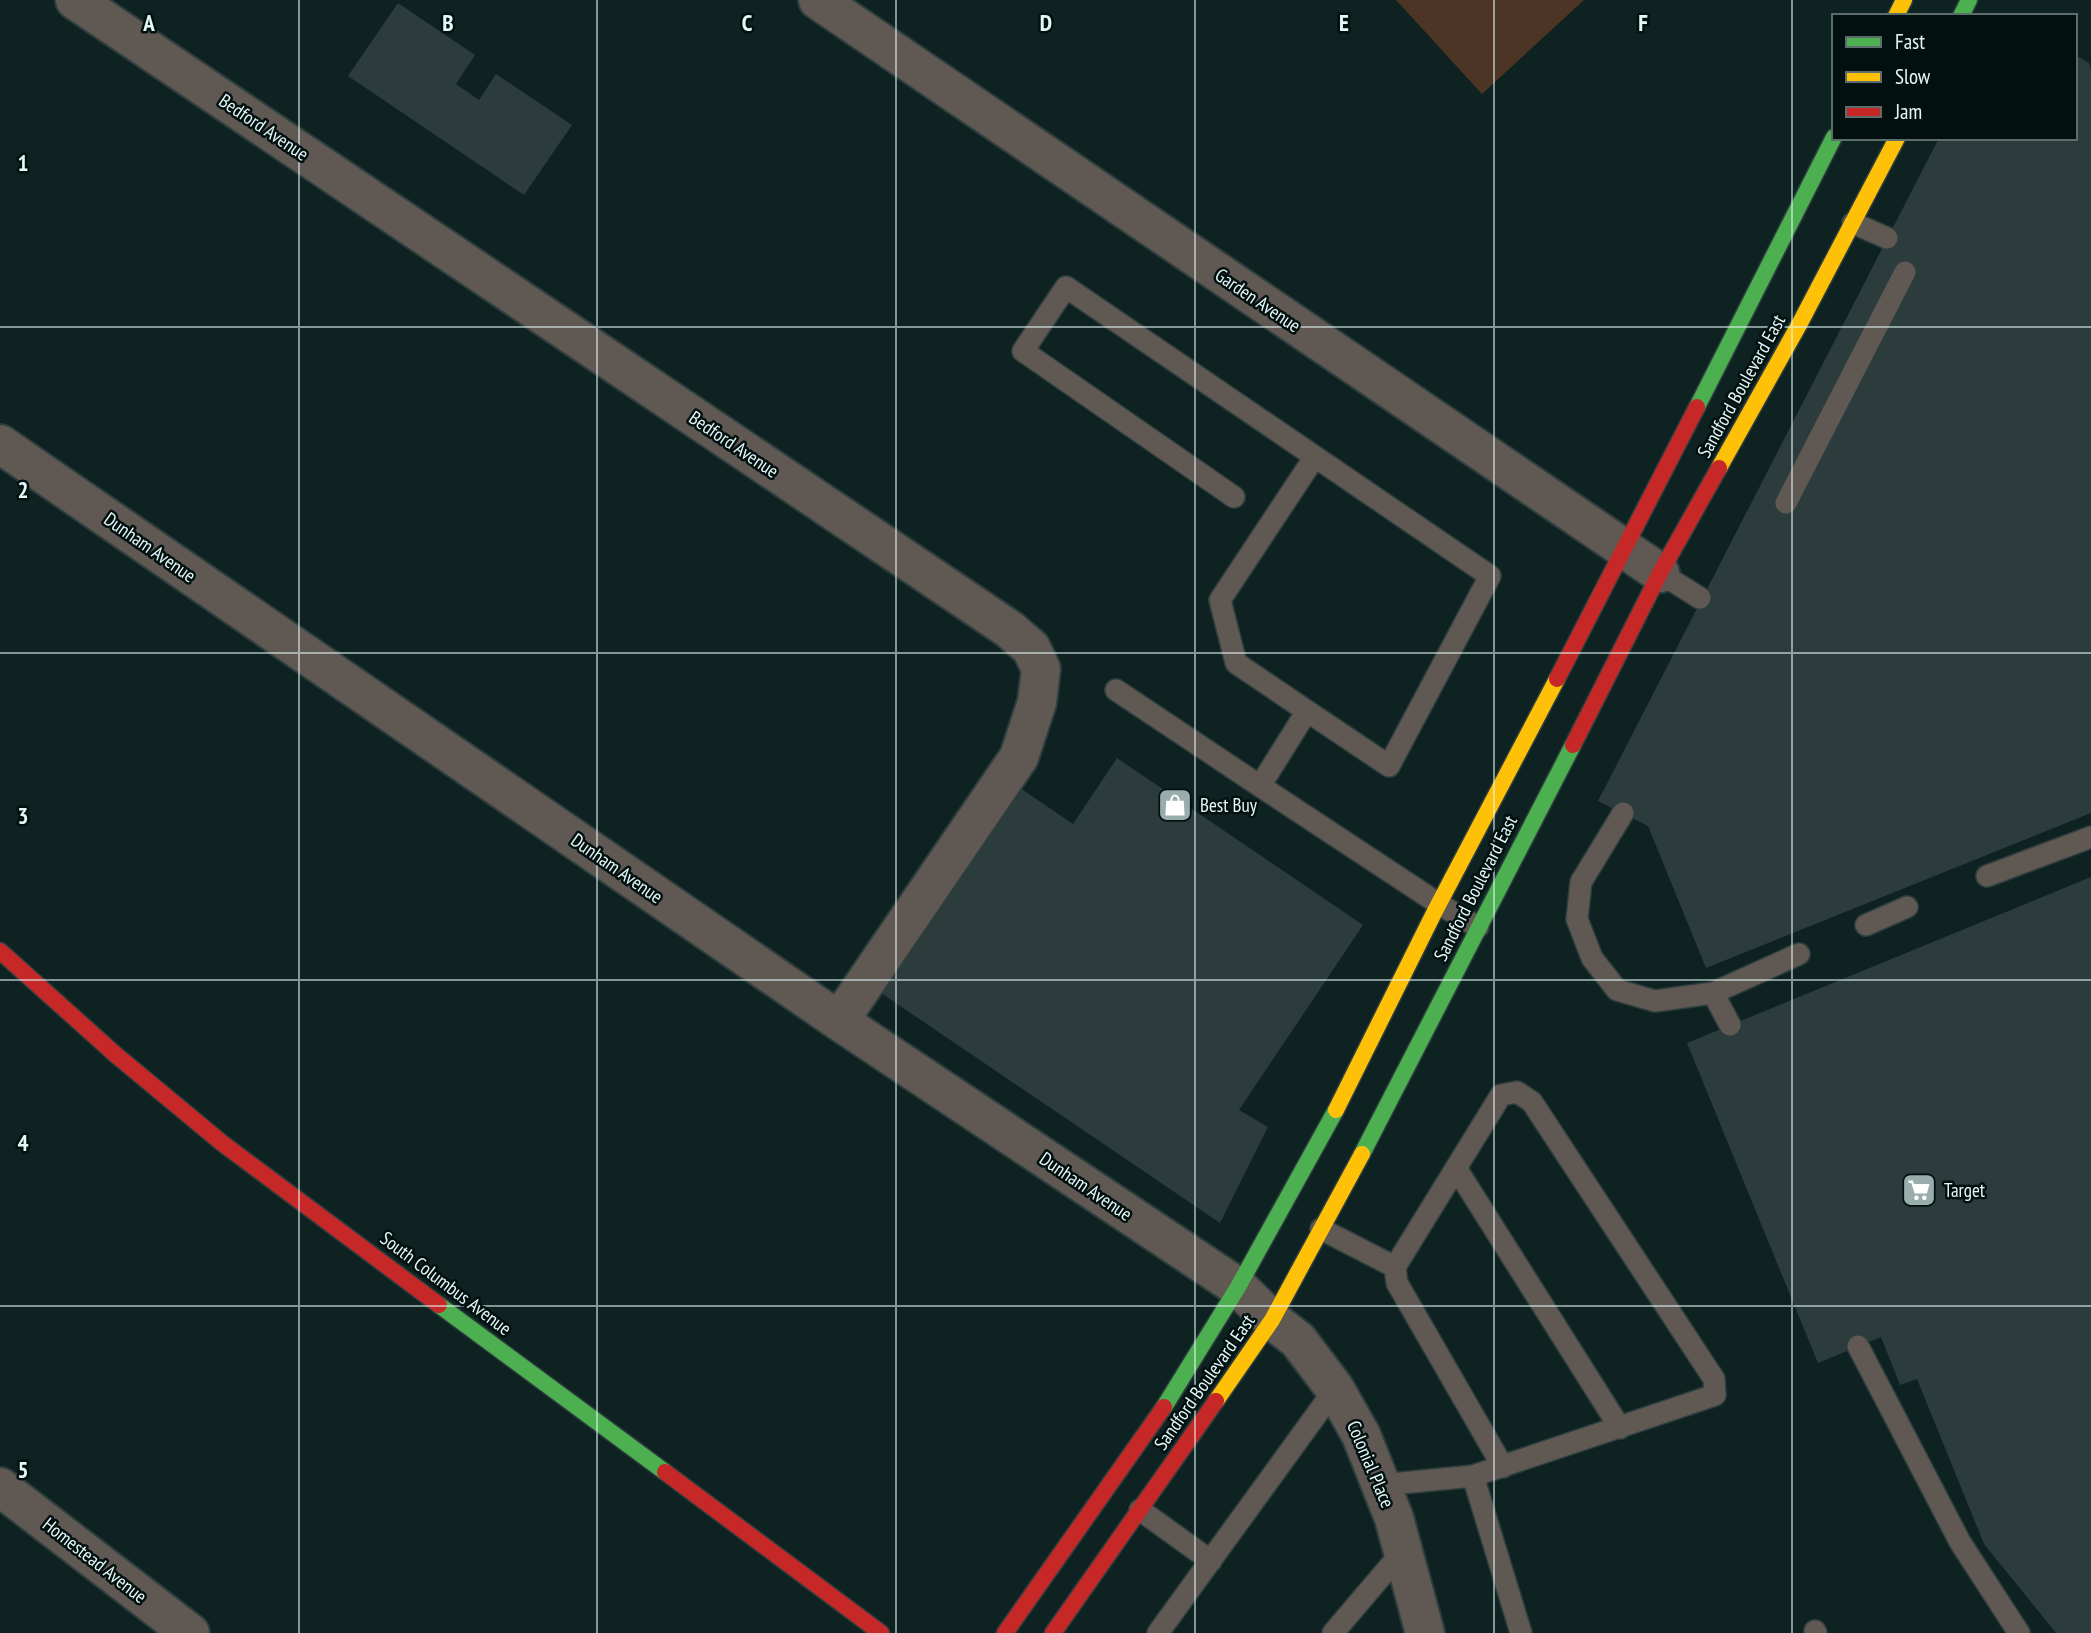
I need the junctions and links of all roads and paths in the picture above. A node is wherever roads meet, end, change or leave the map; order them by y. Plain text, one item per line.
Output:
1 (75, 0) edge
2 (818, 0) edge
3 (1832, 140) edge
4 (1896, 140) edge
5 (1853, 223) junction
6 (1887, 238) dead end
7 (1905, 272) dead end
8 (0, 444) edge
9 (1314, 458) junction
10 (1234, 497) dead end
11 (1786, 503) dead end
12 (1624, 550) junction
13 (1660, 573) junction
14 (1700, 598) dead end
15 (1116, 690) dead end
16 (1307, 711) junction
17 (1260, 786) junction
18 (1623, 813) dead end
19 (2091, 837) edge
20 (1987, 876) dead end
21 (1439, 904) junction
22 (1907, 907) dead end
23 (1866, 925) dead end
24 (1478, 927) junction
25 (0, 951) edge
26 (1799, 954) dead end
27 (1713, 993) junction
28 (839, 1021) junction
29 (1730, 1025) dead end
30 (1456, 1168) junction
31 (1321, 1229) junction
32 (1395, 1267) junction
33 (1238, 1287) junction
34 (1272, 1320) junction
35 (1858, 1346) dead end
36 (1335, 1390) junction
37 (1620, 1428) junction
38 (1503, 1466) junction
39 (1473, 1476) junction
40 (1381, 1485) junction
41 (0, 1487) edge
42 (1140, 1510) junction
43 (1402, 1552) junction
44 (1211, 1561) junction
45 (190, 1633) edge
46 (881, 1633) edge
47 (1005, 1633) edge
48 (1053, 1633) edge
49 (1158, 1633) edge
50 (1333, 1633) edge
51 (1425, 1633) edge
52 (1521, 1633) edge
53 (2019, 1633) edge

1 - 28 street, Bedford Avenue
2 - 12 street, Garden Avenue
3 - 12 street, Sandford Boulevard East
4 - 5 street, Sandford Boulevard East
5 - 6 lane
5 - 13 street, Sandford Boulevard East
7 - 11 lane
8 - 28 street, Dunham Avenue
9 - 10 lane
9 - 16 lane
9 - 16 lane
12 - 13 street, Garden Avenue
12 - 21 street, Sandford Boulevard East
13 - 14 lane, Garden Avenue
13 - 24 street, Sandford Boulevard East
15 - 17 lane
16 - 17 lane
17 - 21 lane
18 - 27 lane
19 - 20 lane
21 - 24 lane
21 - 33 street, Sandford Boulevard East
22 - 23 lane
24 - 31 street, Sandford Boulevard East
25 - 46 street, South Columbus Avenue
26 - 27 lane
27 - 29 lane
28 - 33 street, Dunham Avenue
30 - 32 lane
30 - 37 lane
30 - 37 lane
31 - 32 lane
31 - 34 street, Sandford Boulevard East
32 - 38 lane
33 - 34 street, Dunham Avenue
33 - 47 street, Sandford Boulevard East
34 - 36 street, Colonial Place
34 - 42 street, Sandford Boulevard East
35 - 53 lane
36 - 40 street, Colonial Place
36 - 44 lane
37 - 38 lane
38 - 39 lane
39 - 40 lane
39 - 52 lane
40 - 43 street, Colonial Place
41 - 45 street, Homestead Avenue
42 - 44 lane
42 - 48 street, Sandford Boulevard East
43 - 50 lane
43 - 51 street, Colonial Place
44 - 49 lane

